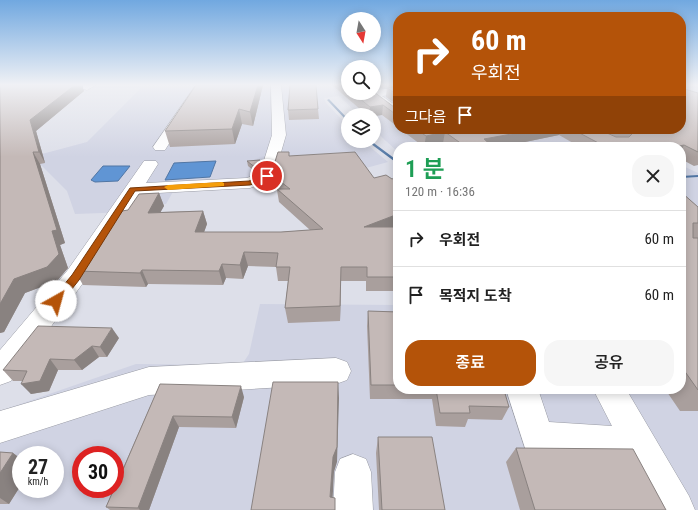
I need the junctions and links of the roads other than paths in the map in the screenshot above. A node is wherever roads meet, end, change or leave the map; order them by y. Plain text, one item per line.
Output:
1 (185, 109) edge
2 (277, 109) edge
3 (160, 147) dead end
4 (150, 164) dead end
5 (132, 189) junction
6 (336, 371) dead end
7 (0, 372) edge
8 (524, 394) edge
9 (612, 394) edge
10 (0, 427) edge
11 (639, 445) junction
12 (353, 472) dead end
13 (353, 510) edge
14 (675, 510) edge

1 - 3 street
2 - 5 street
4 - 5 street
5 - 7 street
6 - 10 street
8 - 11 street
9 - 11 street
11 - 14 street
12 - 13 street

